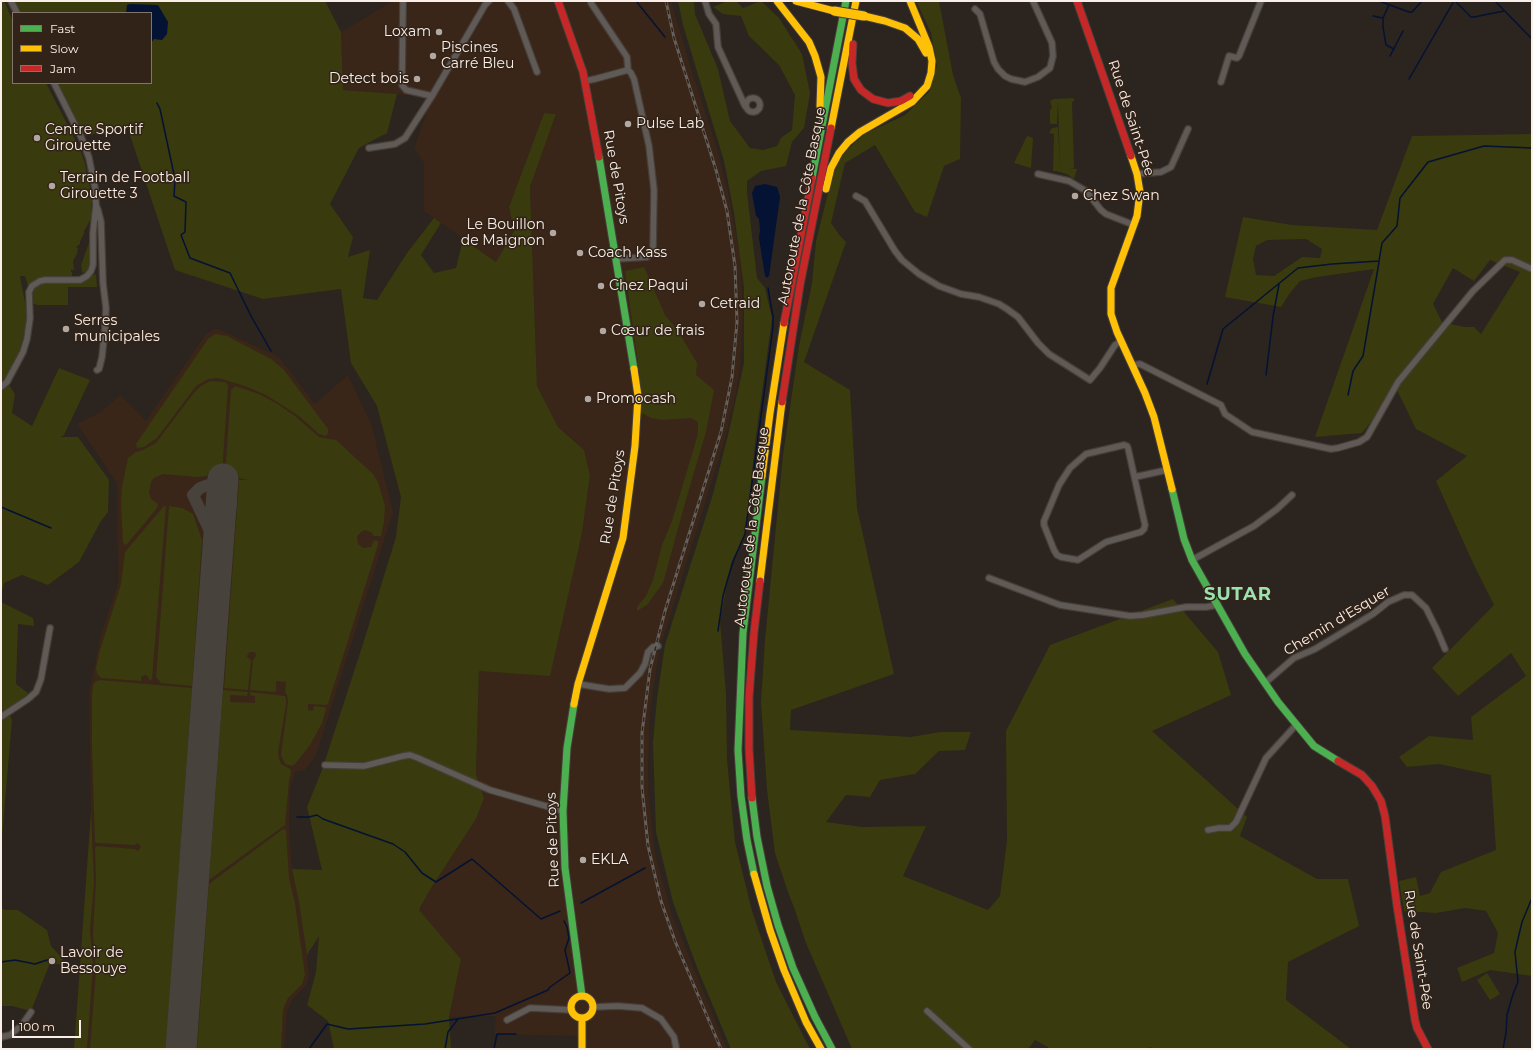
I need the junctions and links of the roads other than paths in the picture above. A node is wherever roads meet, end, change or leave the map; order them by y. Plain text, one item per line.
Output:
1 (11, 1) edge
2 (403, 1) edge
3 (489, 1) edge
4 (508, 1) edge
5 (705, 1) edge
6 (777, 1) edge
7 (796, 1) edge
8 (846, 1) edge
9 (910, 1) edge
10 (1034, 1) edge
11 (1077, 1) edge
12 (1261, 1) edge
13 (558, 2) edge
14 (591, 2) dead end
15 (856, 4) edge
16 (975, 8) dead end
17 (16, 12) edge
18 (628, 70) junction
19 (537, 72) dead end
20 (585, 81) junction
21 (1221, 82) dead end
22 (55, 84) edge
23 (432, 96) junction
24 (745, 106) dead end
25 (1188, 129) dead end
26 (369, 148) dead end
27 (815, 155) junction
28 (1038, 174) dead end
29 (1137, 174) junction
30 (856, 196) dead end
31 (96, 205) junction
32 (1134, 225) junction
33 (811, 232) junction
34 (616, 259) junction
35 (1532, 269) edge
36 (1121, 341) junction
37 (1132, 365) junction
38 (97, 370) dead end
39 (1, 388) edge
40 (1167, 470) junction
41 (1135, 477) junction
42 (1292, 495) dead end
43 (1192, 560) junction
44 (989, 578) dead end
45 (1218, 605) junction
46 (50, 628) dead end
47 (658, 646) dead end
48 (1445, 649) dead end
49 (578, 684) junction
50 (1264, 684) junction
51 (1, 716) edge
52 (1296, 724) junction
53 (325, 765) dead end
54 (562, 810) junction
55 (1208, 830) dead end
56 (582, 996) junction
57 (593, 1007) junction
58 (572, 1010) junction
59 (927, 1011) dead end
60 (31, 1012) dead end
61 (582, 1018) junction
62 (506, 1020) dead end
63 (1, 1037) edge
64 (676, 1047) dead end
65 (582, 1049) edge
66 (821, 1049) edge
67 (832, 1049) edge
68 (970, 1049) edge
69 (1428, 1049) edge

1 - 17 street
2 - 23 street
3 - 23 street
4 - 19 street
5 - 24 street
6 - 27 main road
7 - 15 main road, bridge
8 - 27 main road, Autoroute de la Côte Basque
9 - 33 main road
10 - 16 street
11 - 29 main road, Rue de Saint-Pée
12 - 21 street
13 - 20 main road, Rue de Pitoys
14 - 18 street
15 - 33 main road, Autoroute de la Côte Basque
18 - 20 street
18 - 34 street
20 - 34 main road, Rue de Pitoys
22 - 31 street
23 - 26 street
25 - 29 street
27 - 66 main road, Autoroute de la Côte Basque
28 - 32 street
29 - 32 main road, Rue de Saint-Pée
30 - 36 street
31 - 38 street
31 - 39 street
32 - 36 main road, Rue de Saint-Pée
33 - 67 main road, Autoroute de la Côte Basque
34 - 49 main road, Rue de Pitoys
35 - 37 street
36 - 37 main road, Rue de Saint-Pée
37 - 40 main road, Rue de Saint-Pée
40 - 41 street
40 - 43 main road
41 - 41 street
42 - 43 street
43 - 45 main road
44 - 45 street
45 - 50 main road
46 - 51 street
47 - 49 street
48 - 50 street, Chemin d'Esquer
49 - 54 main road, Rue de Pitoys
50 - 52 main road
52 - 55 street
52 - 69 main road, Rue de Saint-Pée
53 - 54 street
54 - 56 main road, Rue de Pitoys
56 - 57 main road
56 - 58 main road
57 - 61 main road
57 - 64 street
58 - 61 main road
58 - 62 street
59 - 68 street
60 - 63 street
61 - 65 main road

